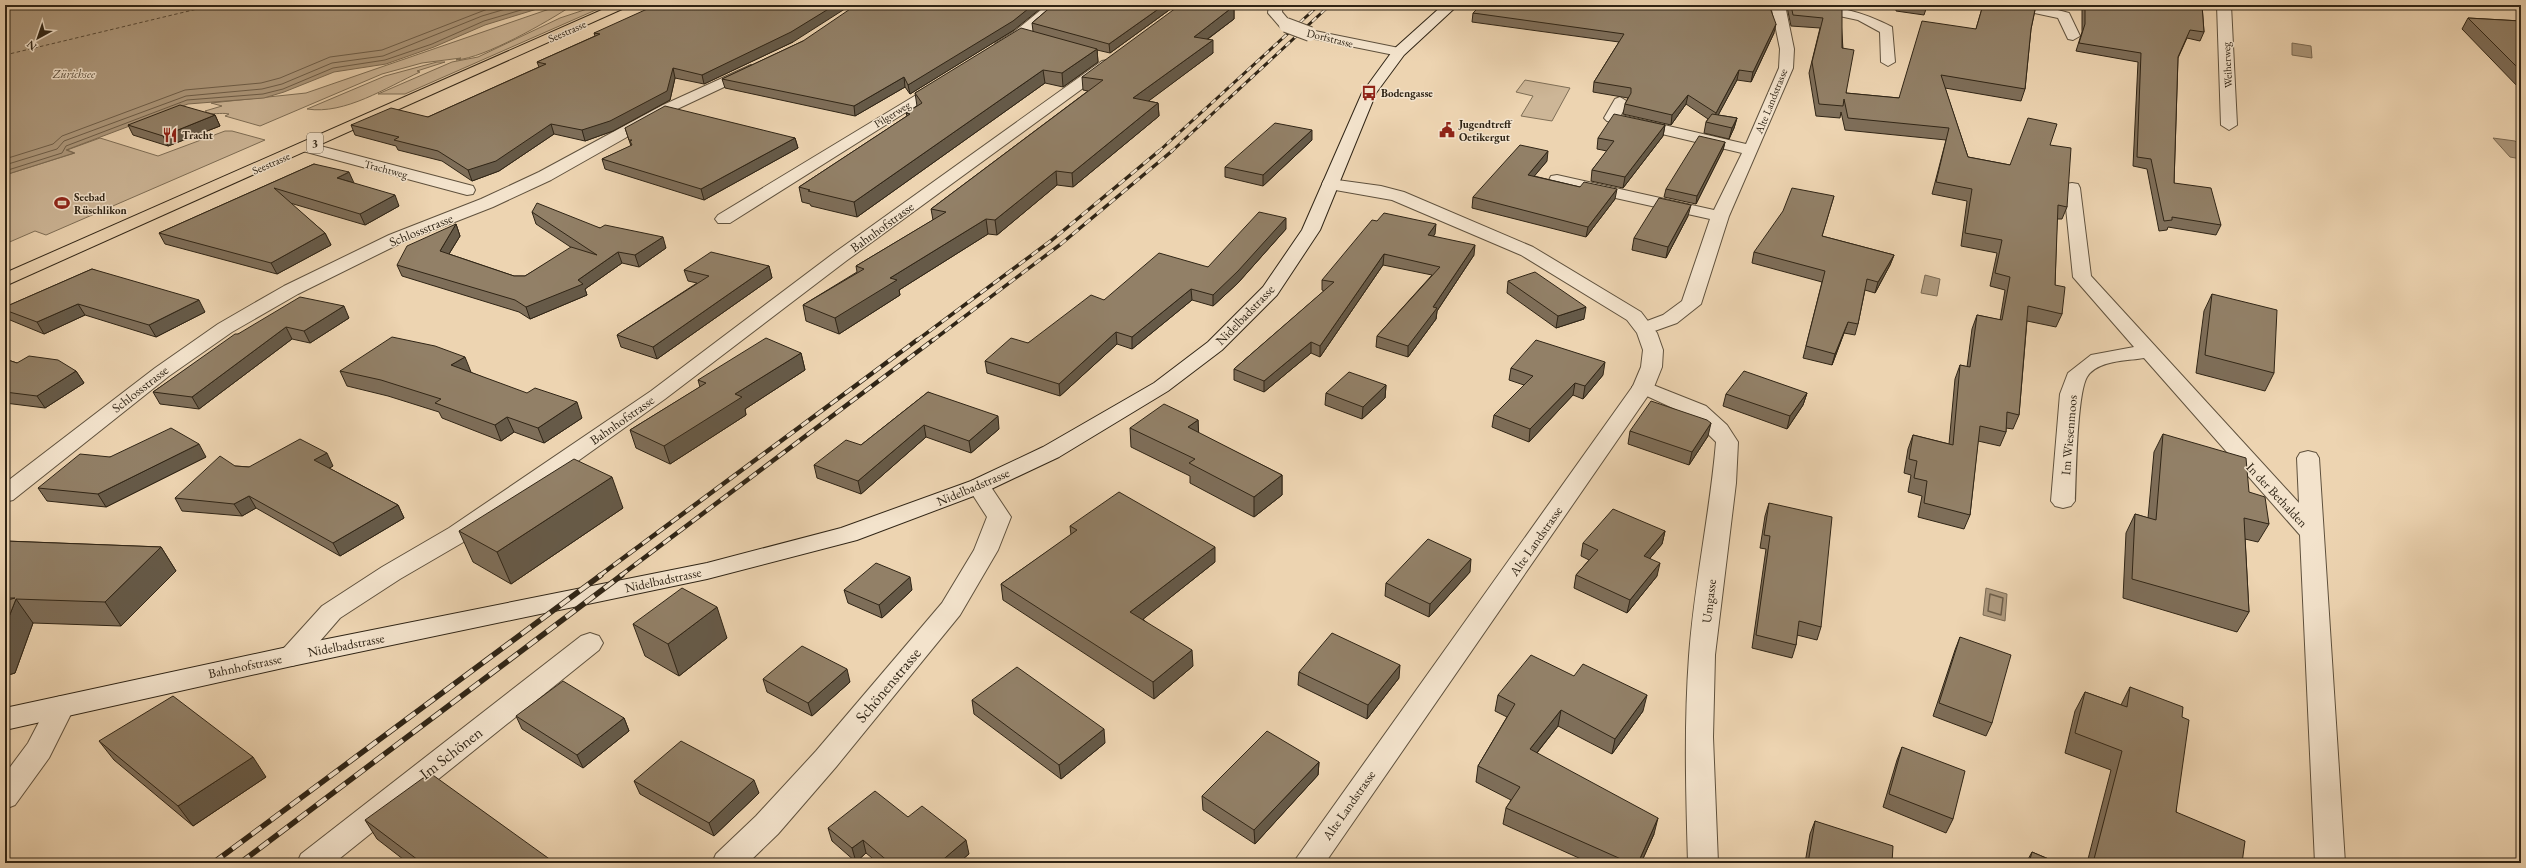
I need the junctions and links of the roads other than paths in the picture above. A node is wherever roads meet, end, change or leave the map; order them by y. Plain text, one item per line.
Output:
1 (624, 5) edge
2 (1055, 5) edge
3 (1276, 5) edge
4 (1451, 5) edge
5 (1777, 5) edge
6 (1806, 5) edge
7 (2016, 5) edge
8 (2224, 5) edge
9 (2073, 36) dead end
10 (1399, 52) junction
11 (1092, 55) edge
12 (986, 56) edge
13 (768, 61) edge
14 (1888, 62) dead end
15 (952, 77) edge
16 (1620, 102) dead end
17 (2229, 125) dead end
18 (305, 147) junction
19 (1751, 150) junction
20 (1557, 180) edge
21 (1330, 184) junction
22 (2072, 188) dead end
23 (467, 190) dead end
24 (1720, 216) junction
25 (724, 219) dead end
26 (5, 280) edge
27 (1646, 328) junction
28 (2149, 351) junction
29 (1643, 387) junction
30 (2308, 458) dead end
31 (979, 486) junction
32 (5, 496) edge
33 (2063, 501) dead end
34 (2312, 532) junction
35 (590, 643) dead end
36 (292, 656) junction
37 (61, 706) junction
38 (5, 719) edge
39 (5, 798) edge
40 (312, 863) edge
41 (727, 863) edge
42 (1308, 863) edge
43 (1703, 863) edge
44 (2330, 863) edge

1 - 18 main road, Seestrasse / 3
2 - 12 street
3 - 10 street, Dorfstrasse, bridge
4 - 10 street, Nidelbadstrasse
5 - 19 street, Alte Landstrasse
6 - 14 street
7 - 9 street
8 - 17 street, Weiherweg
10 - 21 street, Nidelbadstrasse
11 - 36 street, Bahnhofstrasse
13 - 32 street, Schlossstrasse
15 - 25 street, Pilgerweg
16 - 19 street, Alte Landstrasse
18 - 23 street, Trachtweg
18 - 26 main road, Seestrasse / 3
19 - 24 street, Alte Landstrasse
20 - 24 street
21 - 27 street
21 - 31 street, Nidelbadstrasse
22 - 28 street, In der Bethalden
24 - 27 street, Alte Landstrasse
27 - 29 street, Alte Landstrasse
28 - 33 street, Im Wiesenmoos
28 - 34 street, In der Bethalden
29 - 42 street, Alte Landstrasse
29 - 43 street, Umgasse
30 - 34 street
31 - 36 street, Nidelbadstrasse
31 - 41 street, Schönenstrasse
34 - 44 street, In der Bethalden
35 - 40 street, Im Schönen
36 - 37 street, Bahnhofstrasse
37 - 38 street, Bahnhofstrasse
37 - 39 street

